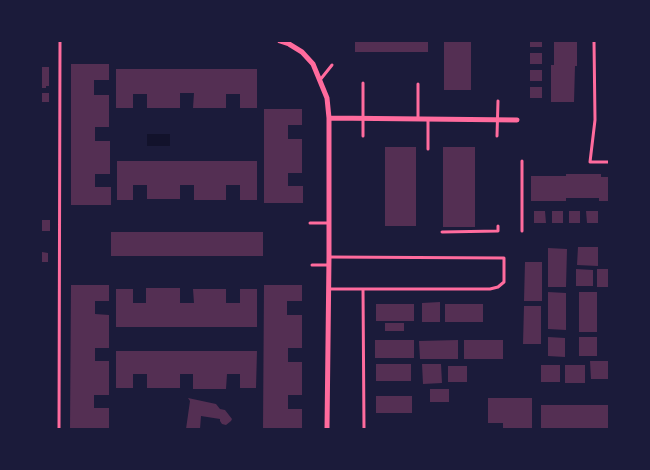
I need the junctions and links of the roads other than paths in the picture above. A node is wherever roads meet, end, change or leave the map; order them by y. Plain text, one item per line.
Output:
1 (60, 41) edge
2 (280, 41) edge
3 (594, 41) edge
4 (289, 43) edge
5 (332, 65) dead end
6 (320, 80) junction
7 (363, 83) dead end
8 (418, 84) dead end
9 (498, 101) dead end
10 (329, 118) junction
11 (363, 119) junction
12 (418, 119) junction
13 (428, 119) junction
14 (498, 119) junction
15 (516, 120) dead end
16 (363, 136) dead end
17 (497, 136) dead end
18 (428, 149) dead end
19 (522, 161) dead end
20 (609, 162) edge
21 (310, 223) dead end
22 (329, 223) junction
23 (498, 226) dead end
24 (522, 230) dead end
25 (442, 232) dead end
26 (329, 257) junction
27 (312, 265) dead end
28 (329, 265) junction
29 (329, 289) junction
30 (363, 289) junction
31 (59, 429) edge
32 (327, 429) edge
33 (364, 429) edge

1 - 31 lane
2 - 4 street
3 - 20 lane
4 - 6 street
5 - 6 lane
6 - 10 street
7 - 11 lane
8 - 12 lane
9 - 14 lane
10 - 11 street
10 - 22 street
11 - 12 street
11 - 16 lane
12 - 13 street
13 - 14 street
13 - 18 lane
14 - 15 street
14 - 17 lane
19 - 24 lane
21 - 22 lane
22 - 26 street
23 - 25 lane
26 - 28 street
26 - 30 lane
27 - 28 lane
28 - 29 street
29 - 30 lane
29 - 32 street
30 - 33 lane

